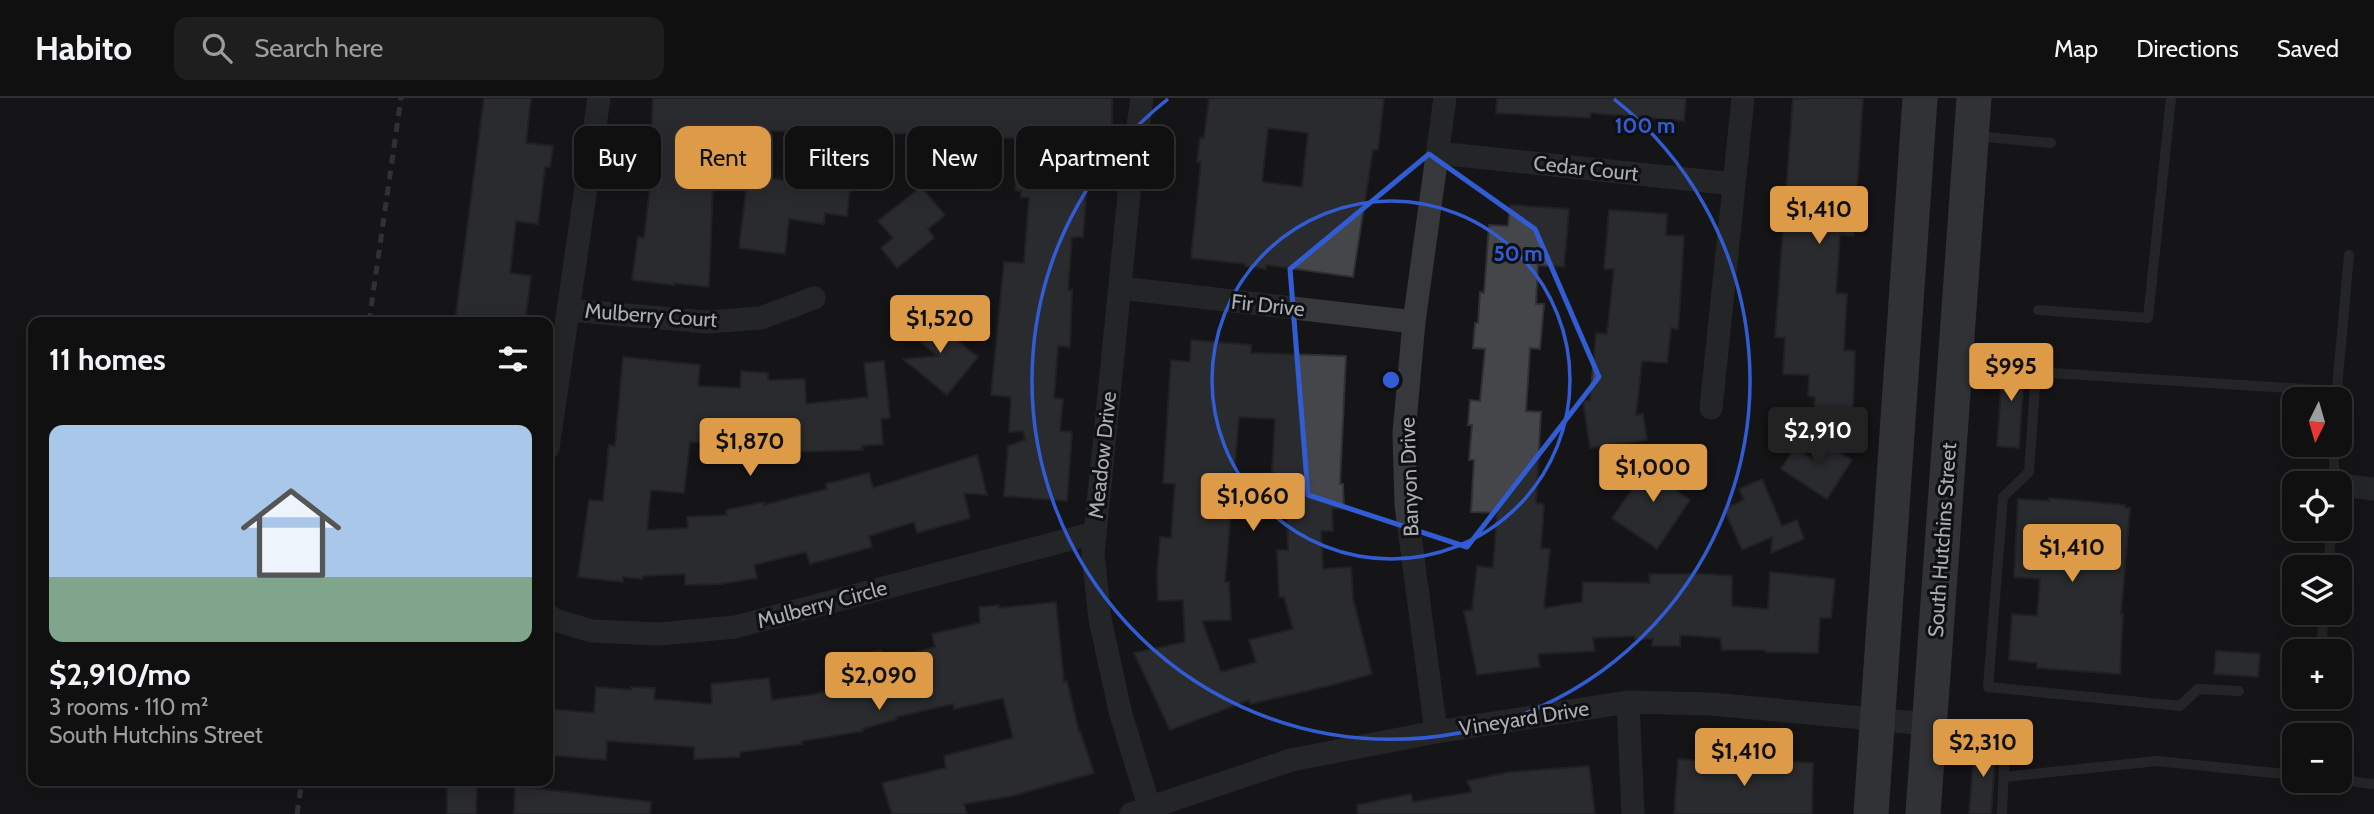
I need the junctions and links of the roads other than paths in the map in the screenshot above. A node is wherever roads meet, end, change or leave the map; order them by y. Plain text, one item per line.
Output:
1 (599, 98) edge
2 (1142, 98) edge
3 (1446, 98) edge
4 (1743, 98) edge
5 (1920, 98) edge
6 (1974, 98) edge
7 (2171, 98) edge
8 (1971, 136) junction
9 (2051, 143) dead end
10 (1438, 153) junction
11 (1734, 184) junction
12 (2349, 255) dead end
13 (1121, 288) junction
14 (814, 298) dead end
15 (569, 310) junction
16 (2038, 310) dead end
17 (1414, 322) junction
18 (2337, 387) edge
19 (2282, 391) edge
20 (1711, 408) dead end
21 (553, 415) edge
22 (2352, 486) edge
23 (2374, 489) edge
24 (1094, 533) junction
25 (553, 619) edge
26 (2239, 691) dead end
27 (1628, 702) junction
28 (1878, 719) junction
29 (1928, 724) junction
30 (1436, 732) junction
31 (2006, 745) dead end
32 (2282, 774) edge
33 (2004, 777) junction
34 (2352, 781) edge
35 (2374, 784) edge
36 (1140, 810) edge
37 (1633, 814) edge
38 (1871, 814) edge
39 (1923, 814) edge
40 (2002, 814) edge

1 - 15 street
2 - 13 street, Meadow Drive
3 - 10 street, Banyon Drive
4 - 11 street
5 - 28 main road
6 - 8 main road, South Hutchins Street
7 - 16 lane
8 - 9 lane
8 - 29 main road, South Hutchins Street
10 - 11 street, Cedar Court
10 - 17 street, Banyon Drive
11 - 20 street
12 - 18 lane
13 - 17 street, Fir Drive
13 - 24 street, Meadow Drive
14 - 15 street, Mulberry Court
15 - 21 street
17 - 30 street, Banyon Drive
19 - 26 lane
22 - 23 street
24 - 25 street, Mulberry Circle
24 - 36 street, Meadow Drive
27 - 28 street, Vineyard Drive
27 - 30 street, Vineyard Drive
27 - 37 street
28 - 29 street, Vineyard Drive
28 - 38 main road
29 - 39 main road, South Hutchins Street
30 - 36 street, Vineyard Drive
31 - 33 lane
32 - 33 lane
33 - 40 lane
34 - 35 lane

